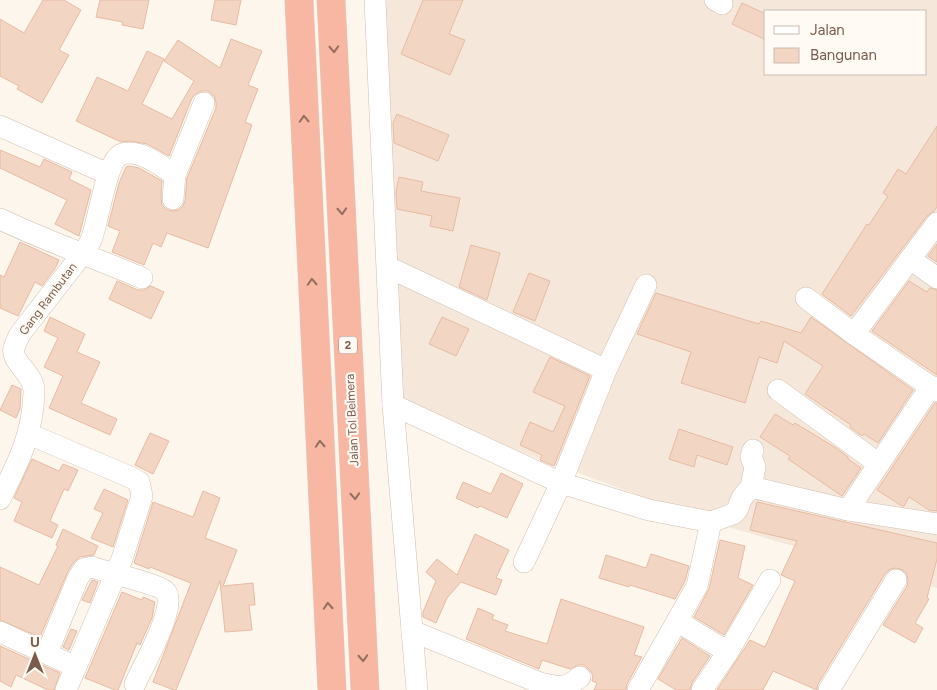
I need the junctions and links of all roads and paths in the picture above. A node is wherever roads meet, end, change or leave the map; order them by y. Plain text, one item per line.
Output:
1 (299, 0) edge
2 (331, 0) edge
3 (375, 0) edge
4 (204, 103) dead end
5 (0, 126) edge
6 (108, 174) junction
7 (175, 175) junction
8 (173, 199) dead end
9 (0, 219) edge
10 (937, 223) edge
11 (83, 253) junction
12 (910, 259) junction
13 (388, 267) junction
14 (142, 278) dead end
15 (937, 278) edge
16 (646, 285) dead end
17 (806, 298) dead end
18 (854, 334) junction
19 (606, 370) junction
20 (934, 388) edge
21 (778, 390) dead end
22 (393, 406) junction
23 (29, 434) junction
24 (753, 450) dead end
25 (8, 463) edge
26 (879, 464) junction
27 (561, 483) junction
28 (751, 487) junction
29 (0, 499) edge
30 (848, 510) junction
31 (711, 522) junction
32 (937, 524) edge
33 (524, 562) dead end
34 (115, 575) junction
35 (770, 580) dead end
36 (896, 580) dead end
37 (677, 621) junction
38 (0, 632) edge
39 (412, 632) junction
40 (728, 652) junction
41 (47, 653) junction
42 (76, 666) junction
43 (580, 677) dead end
44 (135, 684) dead end
45 (66, 690) edge
46 (332, 690) edge
47 (365, 690) edge
48 (417, 690) edge
49 (638, 690) edge
50 (702, 690) edge
51 (829, 690) edge

46 -> 1 highway
2 -> 47 highway, Jalan Tol Belmera / 2
3 - 13 street
4 - 7 street
5 - 6 street
6 - 7 street, Gang Rambutan
6 - 11 street, Gang Rambutan
7 - 8 street
9 - 11 street
10 - 12 street
11 - 14 street
11 - 23 street, Gang Rambutan
12 - 15 street
12 - 18 street
13 - 19 street
13 - 22 street
16 - 19 street
17 - 18 street
18 - 20 street
19 - 27 street
20 - 26 street
21 - 26 street
22 - 27 street
22 - 39 street
23 - 25 street, Gang Rambutan
23 - 34 street
24 - 28 street
25 - 29 street, Gang Rambutan
26 - 30 street
27 - 31 street
27 - 33 street
28 - 30 street
28 - 31 street
30 - 32 street
31 - 37 street
34 - 41 street
34 - 42 street
34 - 44 street
35 - 40 street
36 - 51 street
37 - 40 street
37 - 49 street
38 - 41 street
39 - 43 street
39 - 48 street
40 - 50 street
41 - 42 street
42 - 45 street

